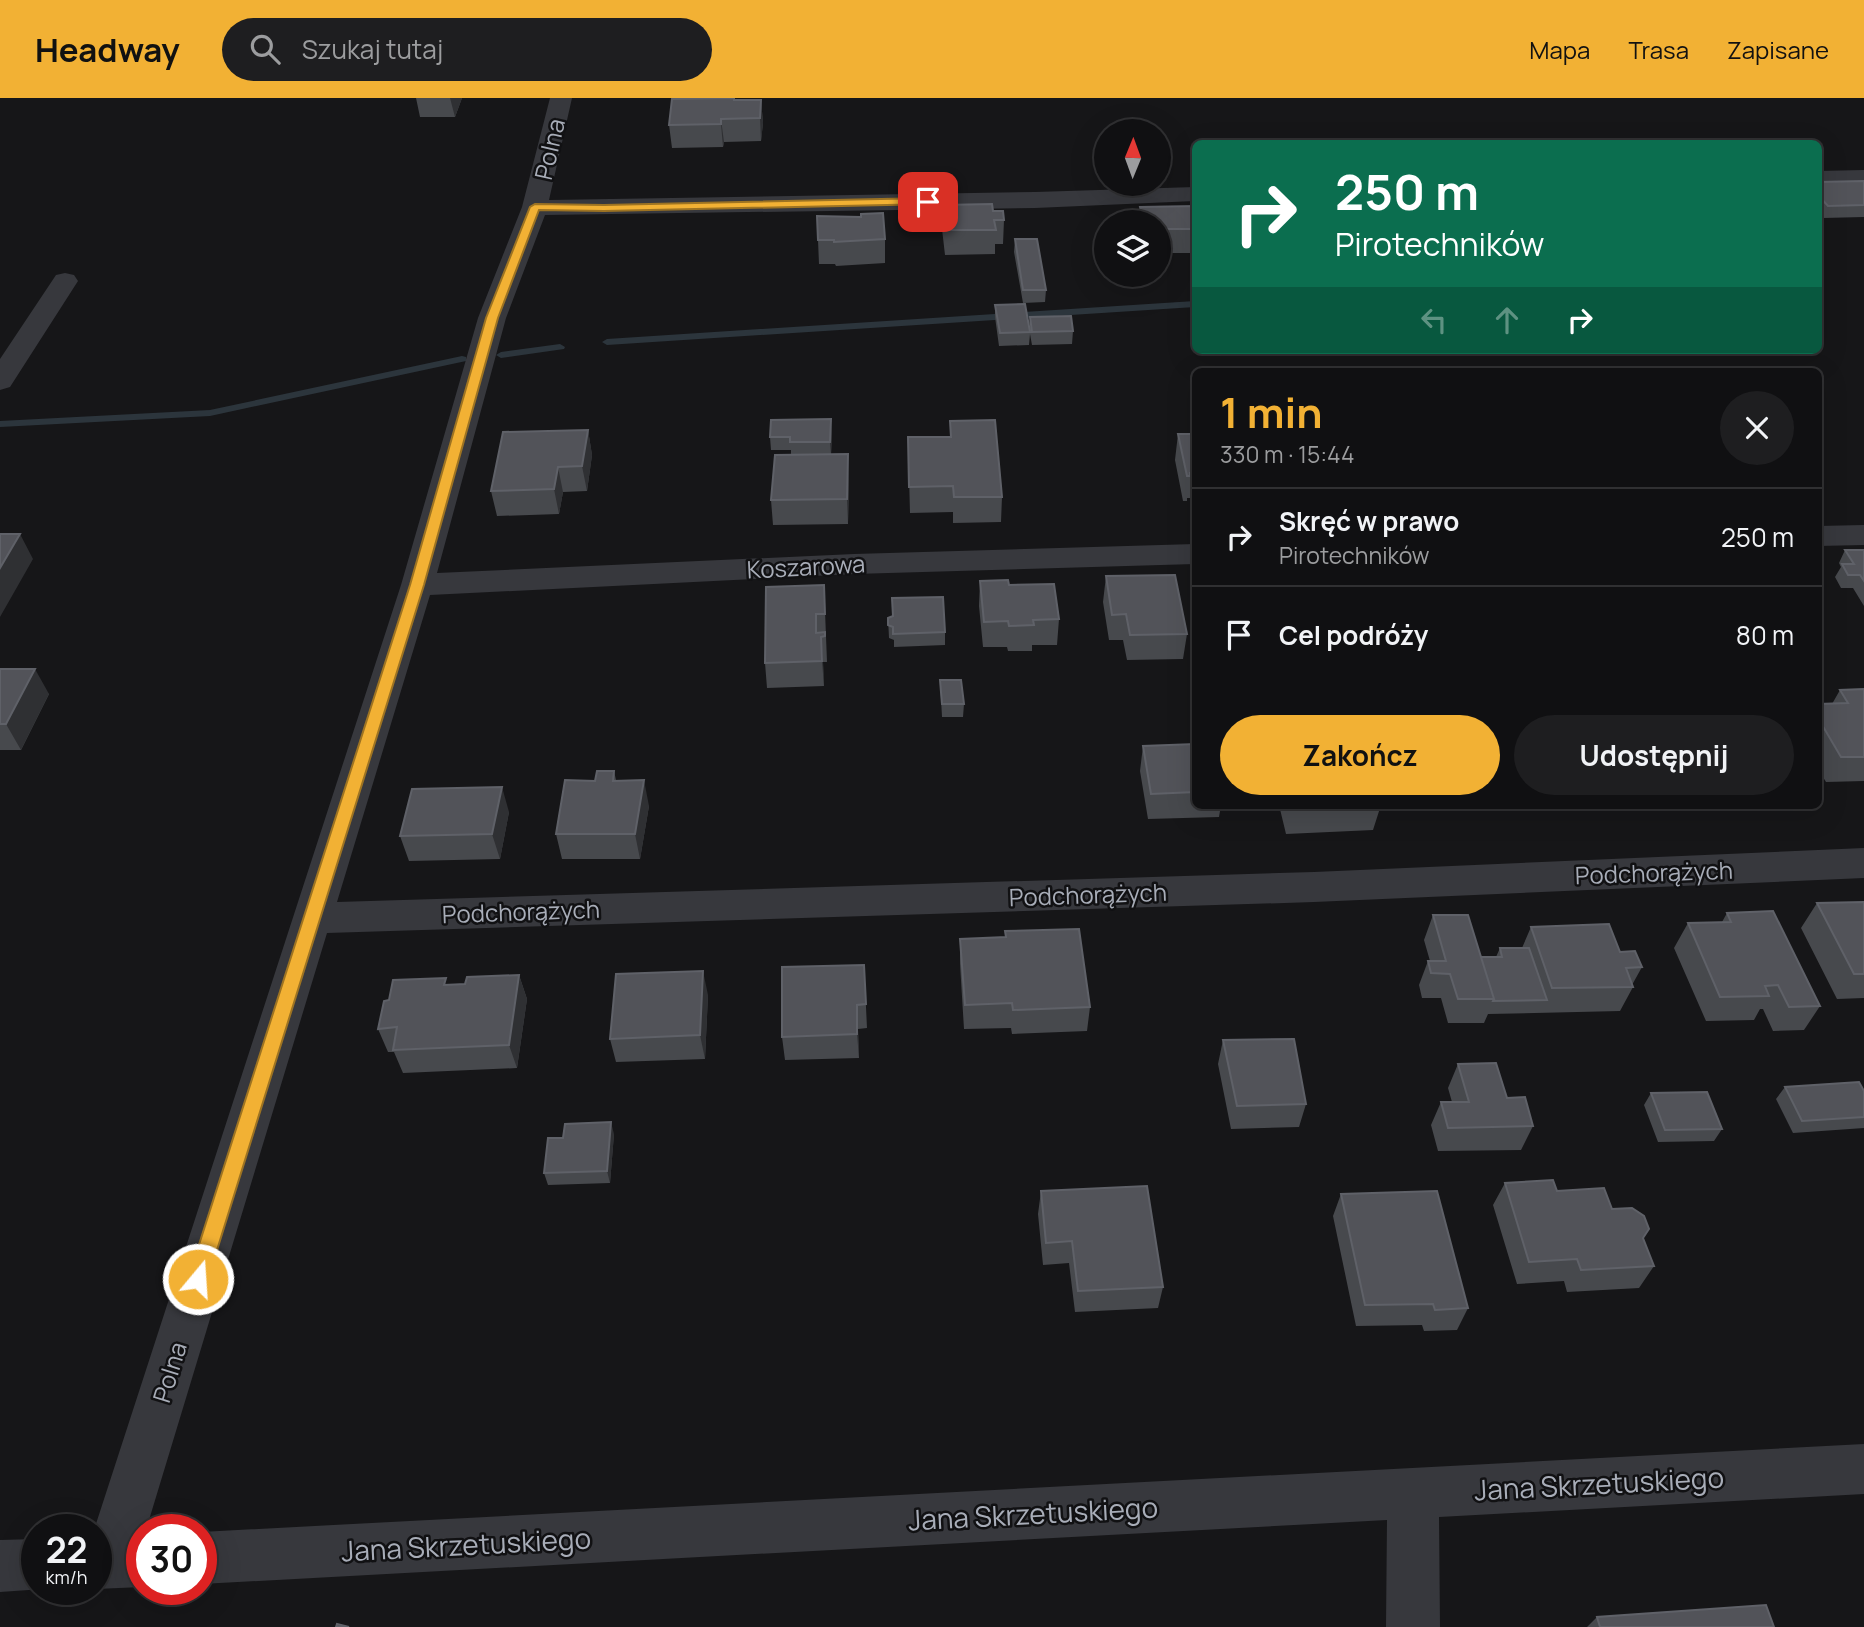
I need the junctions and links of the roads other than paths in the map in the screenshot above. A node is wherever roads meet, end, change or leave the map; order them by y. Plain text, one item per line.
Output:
1 (561, 98) edge
2 (1864, 177) edge
3 (1822, 178) edge
4 (1192, 194) edge
5 (535, 207) junction
6 (65, 281) dead end
7 (0, 381) edge
8 (1864, 535) edge
9 (1822, 536) edge
10 (1192, 554) edge
11 (417, 585) junction
12 (1864, 863) edge
13 (312, 918) junction
14 (1864, 1469) edge
15 (1413, 1493) junction
16 (217, 1557) edge
17 (116, 1562) edge
18 (21, 1565) edge
19 (0, 1566) edge
20 (1413, 1627) edge

1 - 5 street, Polna
2 - 3 street
4 - 5 street
5 - 11 street, Polna
6 - 7 street
8 - 9 street
10 - 11 street, Koszarowa
11 - 13 street, Polna
12 - 13 street, Podchorążych
13 - 17 street, Polna
14 - 15 street, Jana Skrzetuskiego
15 - 16 street, Jana Skrzetuskiego
15 - 20 street
18 - 19 street

